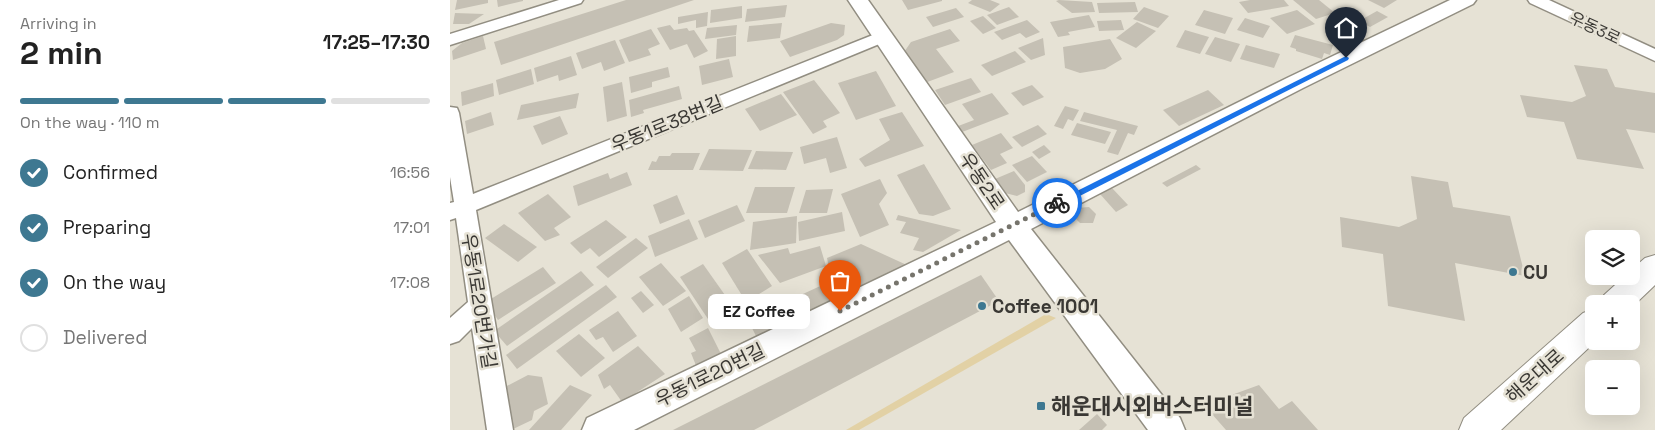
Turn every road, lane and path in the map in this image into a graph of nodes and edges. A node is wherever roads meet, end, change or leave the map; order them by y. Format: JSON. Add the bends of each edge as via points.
{"nodes":[{"id":1,"x":575,"y":0,"type":"edge"},
{"id":2,"x":858,"y":0,"type":"edge"},
{"id":3,"x":1466,"y":0,"type":"edge"},
{"id":4,"x":1536,"y":0,"type":"edge"},
{"id":5,"x":883,"y":36,"type":"junction"},
{"id":6,"x":450,"y":40,"type":"edge"},
{"id":7,"x":1655,"y":56,"type":"edge"},
{"id":8,"x":450,"y":113,"type":"edge"},
{"id":9,"x":457,"y":209,"type":"edge"},
{"id":10,"x":1013,"y":226,"type":"junction"},
{"id":11,"x":1655,"y":268,"type":"edge"},
{"id":12,"x":1625,"y":295,"type":"edge"},
{"id":13,"x":480,"y":306,"type":"junction"},
{"id":14,"x":1585,"y":331,"type":"edge"},
{"id":15,"x":450,"y":333,"type":"edge"},
{"id":16,"x":500,"y":430,"type":"edge"},
{"id":17,"x":599,"y":430,"type":"edge"},
{"id":18,"x":1168,"y":430,"type":"edge"},
{"id":19,"x":1476,"y":430,"type":"edge"}],
"edges":[{"from":1,"to":6,"type":"street"},
{"from":2,"to":5,"type":"street","name":"우동2로"},
{"from":3,"to":10,"type":"street","name":"우동1로20번길","via":[[1286,87]]},
{"from":4,"to":7,"type":"street","name":"우동3로"},
{"from":5,"to":9,"type":"street","name":"우동1로38번길"},
{"from":5,"to":10,"type":"street","name":"우동2로"},
{"from":8,"to":9,"type":"street","name":"우동1로20번가길"},
{"from":9,"to":13,"type":"street","name":"우동1로20번가길"},
{"from":10,"to":17,"type":"street","name":"우동1로20번길"},
{"from":10,"to":18,"type":"street","name":"우동2로"},
{"from":11,"to":12,"type":"main road"},
{"from":13,"to":15,"type":"street"},
{"from":13,"to":16,"type":"street","name":"우동1로20번가길"},
{"from":14,"to":19,"type":"main road","name":"해운대로"}]}
